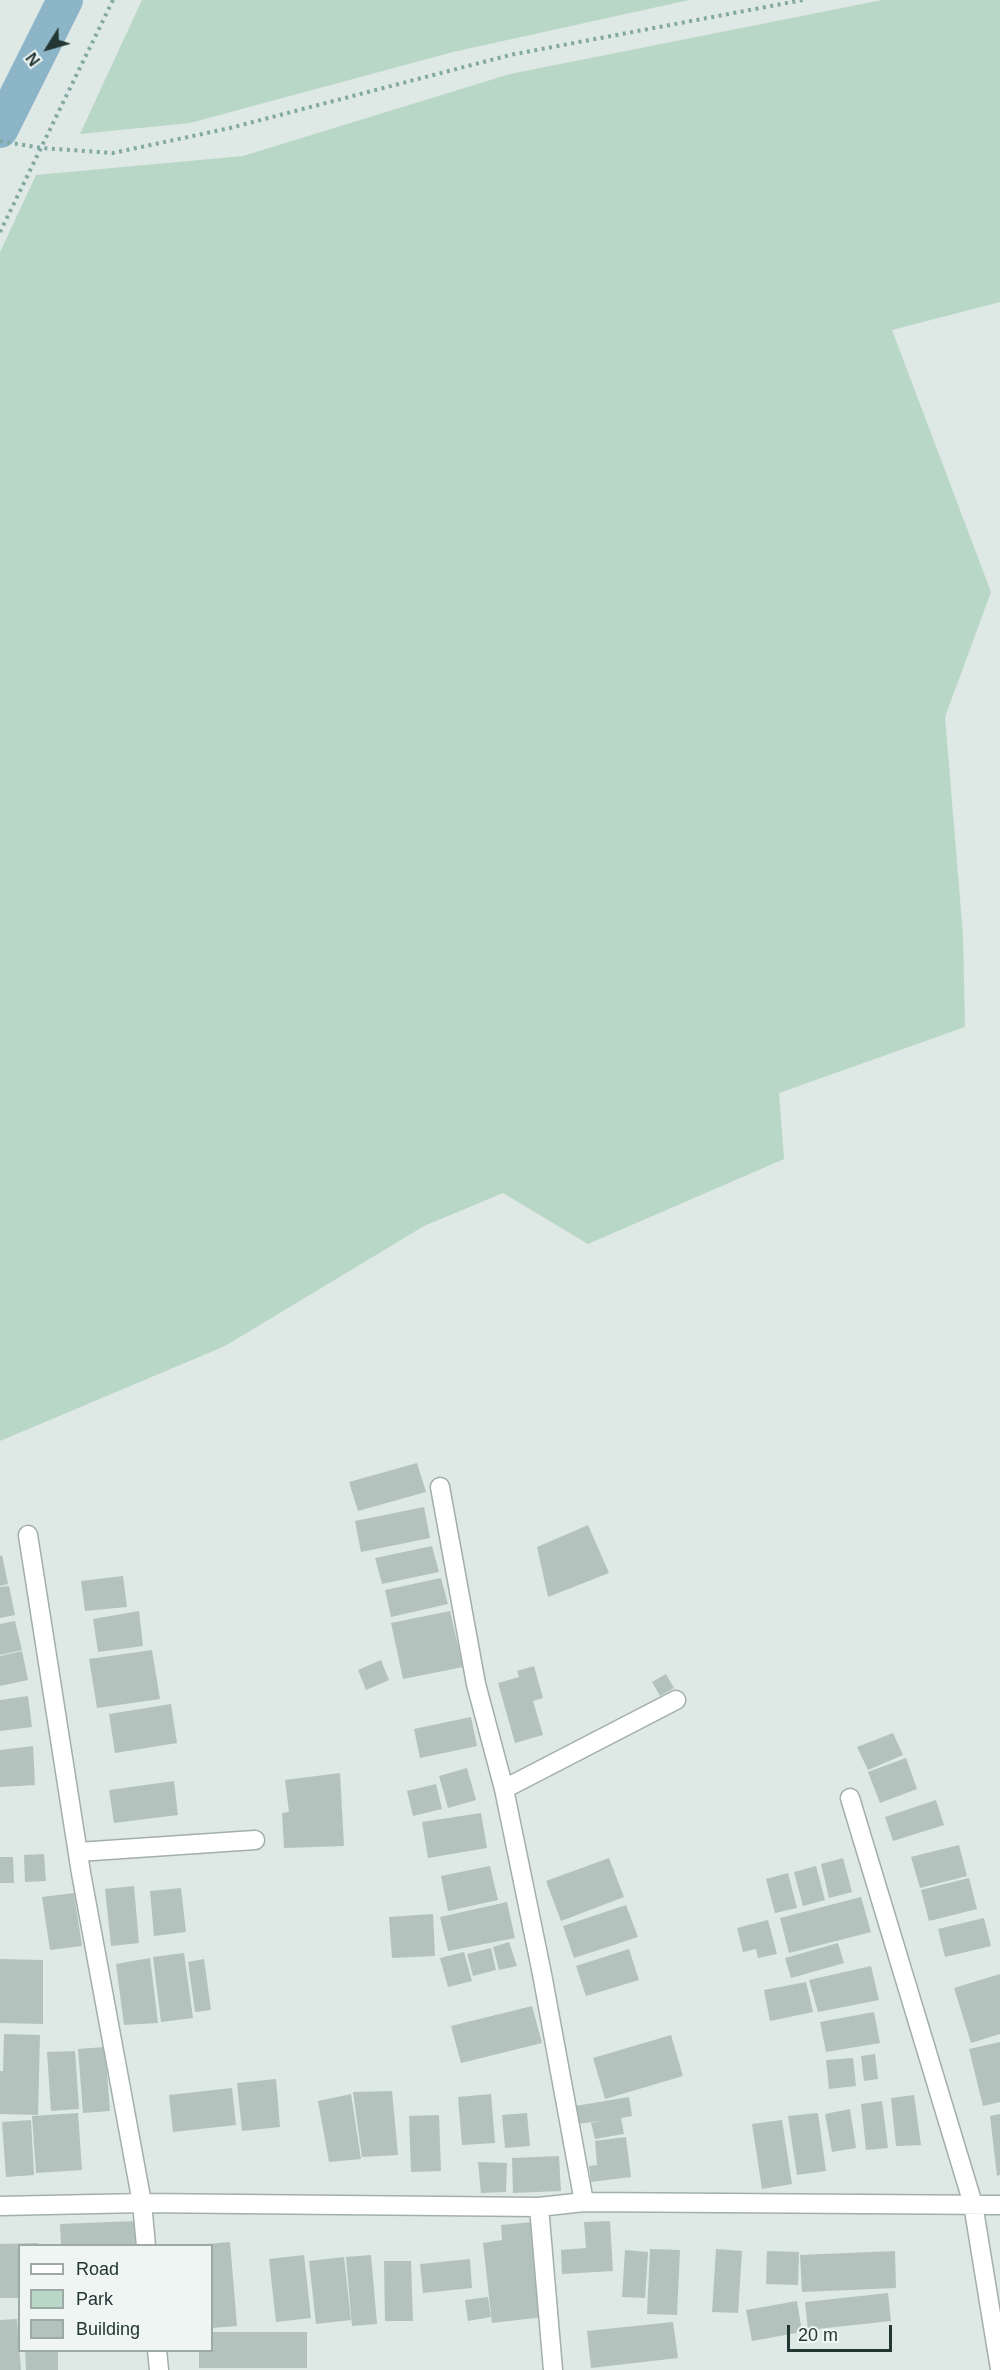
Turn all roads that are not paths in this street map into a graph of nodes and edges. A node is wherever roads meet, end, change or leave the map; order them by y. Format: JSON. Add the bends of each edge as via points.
{"nodes":[{"id":1,"x":440,"y":1487,"type":"dead end"},
{"id":2,"x":28,"y":1535,"type":"dead end"},
{"id":3,"x":676,"y":1700,"type":"dead end"},
{"id":4,"x":504,"y":1789,"type":"junction"},
{"id":5,"x":850,"y":1798,"type":"dead end"},
{"id":6,"x":255,"y":1840,"type":"dead end"},
{"id":7,"x":78,"y":1852,"type":"junction"},
{"id":8,"x":584,"y":2202,"type":"junction"},
{"id":9,"x":142,"y":2204,"type":"junction"},
{"id":10,"x":973,"y":2204,"type":"junction"},
{"id":11,"x":1000,"y":2205,"type":"edge"},
{"id":12,"x":0,"y":2206,"type":"edge"},
{"id":13,"x":539,"y":2206,"type":"junction"},
{"id":14,"x":146,"y":2244,"type":"edge"},
{"id":15,"x":157,"y":2352,"type":"edge"},
{"id":16,"x":1000,"y":2369,"type":"edge"},
{"id":17,"x":159,"y":2370,"type":"edge"},
{"id":18,"x":553,"y":2370,"type":"edge"}],
"edges":[{"from":1,"to":4,"type":"street","via":[[476,1684]]},
{"from":2,"to":7,"type":"street"},
{"from":3,"to":4,"type":"street"},
{"from":4,"to":8,"type":"street"},
{"from":5,"to":10,"type":"street"},
{"from":6,"to":7,"type":"street"},
{"from":7,"to":9,"type":"street"},
{"from":8,"to":10,"type":"street"},
{"from":8,"to":13,"type":"street"},
{"from":9,"to":12,"type":"street"},
{"from":9,"to":13,"type":"street"},
{"from":9,"to":14,"type":"street"},
{"from":10,"to":11,"type":"street"},
{"from":10,"to":16,"type":"street"},
{"from":13,"to":18,"type":"street"},
{"from":15,"to":17,"type":"street"}]}
